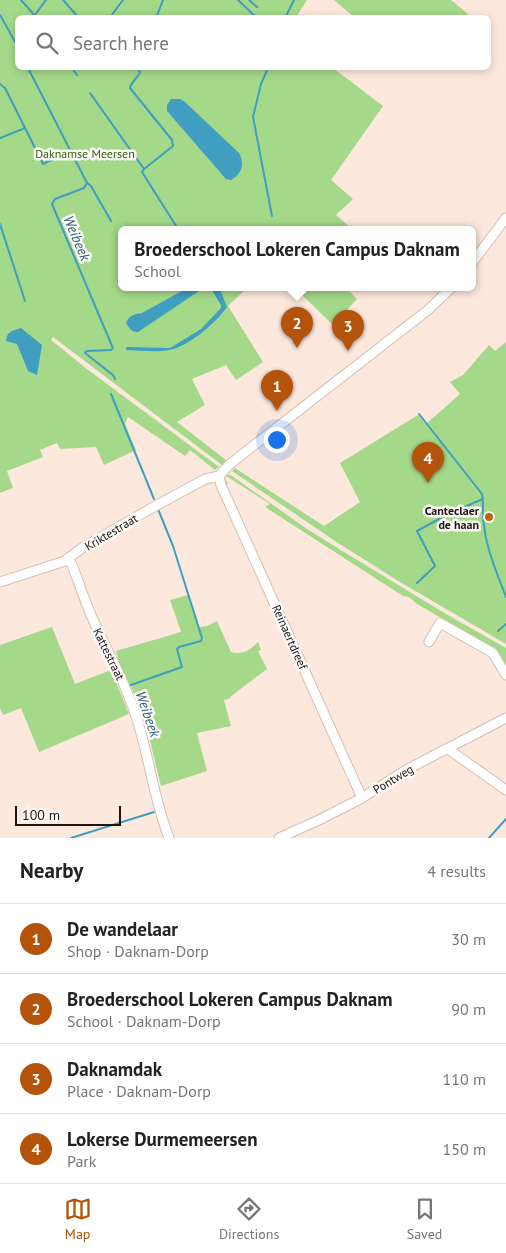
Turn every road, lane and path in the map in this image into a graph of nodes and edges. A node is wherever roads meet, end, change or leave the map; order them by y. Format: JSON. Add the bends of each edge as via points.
{"nodes":[{"id":1,"x":506,"y":218,"type":"edge"},
{"id":2,"x":476,"y":258,"type":"edge"},
{"id":3,"x":448,"y":291,"type":"edge"},
{"id":4,"x":219,"y":476,"type":"junction"},
{"id":5,"x":68,"y":558,"type":"junction"},
{"id":6,"x":0,"y":582,"type":"edge"},
{"id":7,"x":429,"y":642,"type":"dead end"},
{"id":8,"x":506,"y":676,"type":"edge"},
{"id":9,"x":506,"y":718,"type":"edge"},
{"id":10,"x":448,"y":749,"type":"junction"},
{"id":11,"x":506,"y":790,"type":"edge"},
{"id":12,"x":362,"y":798,"type":"junction"},
{"id":13,"x":169,"y":838,"type":"edge"},
{"id":14,"x":279,"y":838,"type":"edge"}],
"edges":[{"from":1,"to":2,"type":"street"},
{"from":3,"to":4,"type":"street"},
{"from":4,"to":5,"type":"street","name":"Kriktestraat","via":[[206,479],[150,509]]},
{"from":4,"to":12,"type":"street","name":"Reinaertdreef"},
{"from":5,"to":6,"type":"street","name":"Kriktestraat"},
{"from":5,"to":13,"type":"street","name":"Kattestraat","via":[[135,711],[159,813]]},
{"from":7,"to":8,"type":"street","via":[[440,623],[493,654]]},
{"from":9,"to":10,"type":"street","name":"Pontweg"},
{"from":10,"to":11,"type":"street"},
{"from":10,"to":12,"type":"street","name":"Pontweg","via":[[406,770]]},
{"from":12,"to":14,"type":"street","name":"Pontweg"}]}
